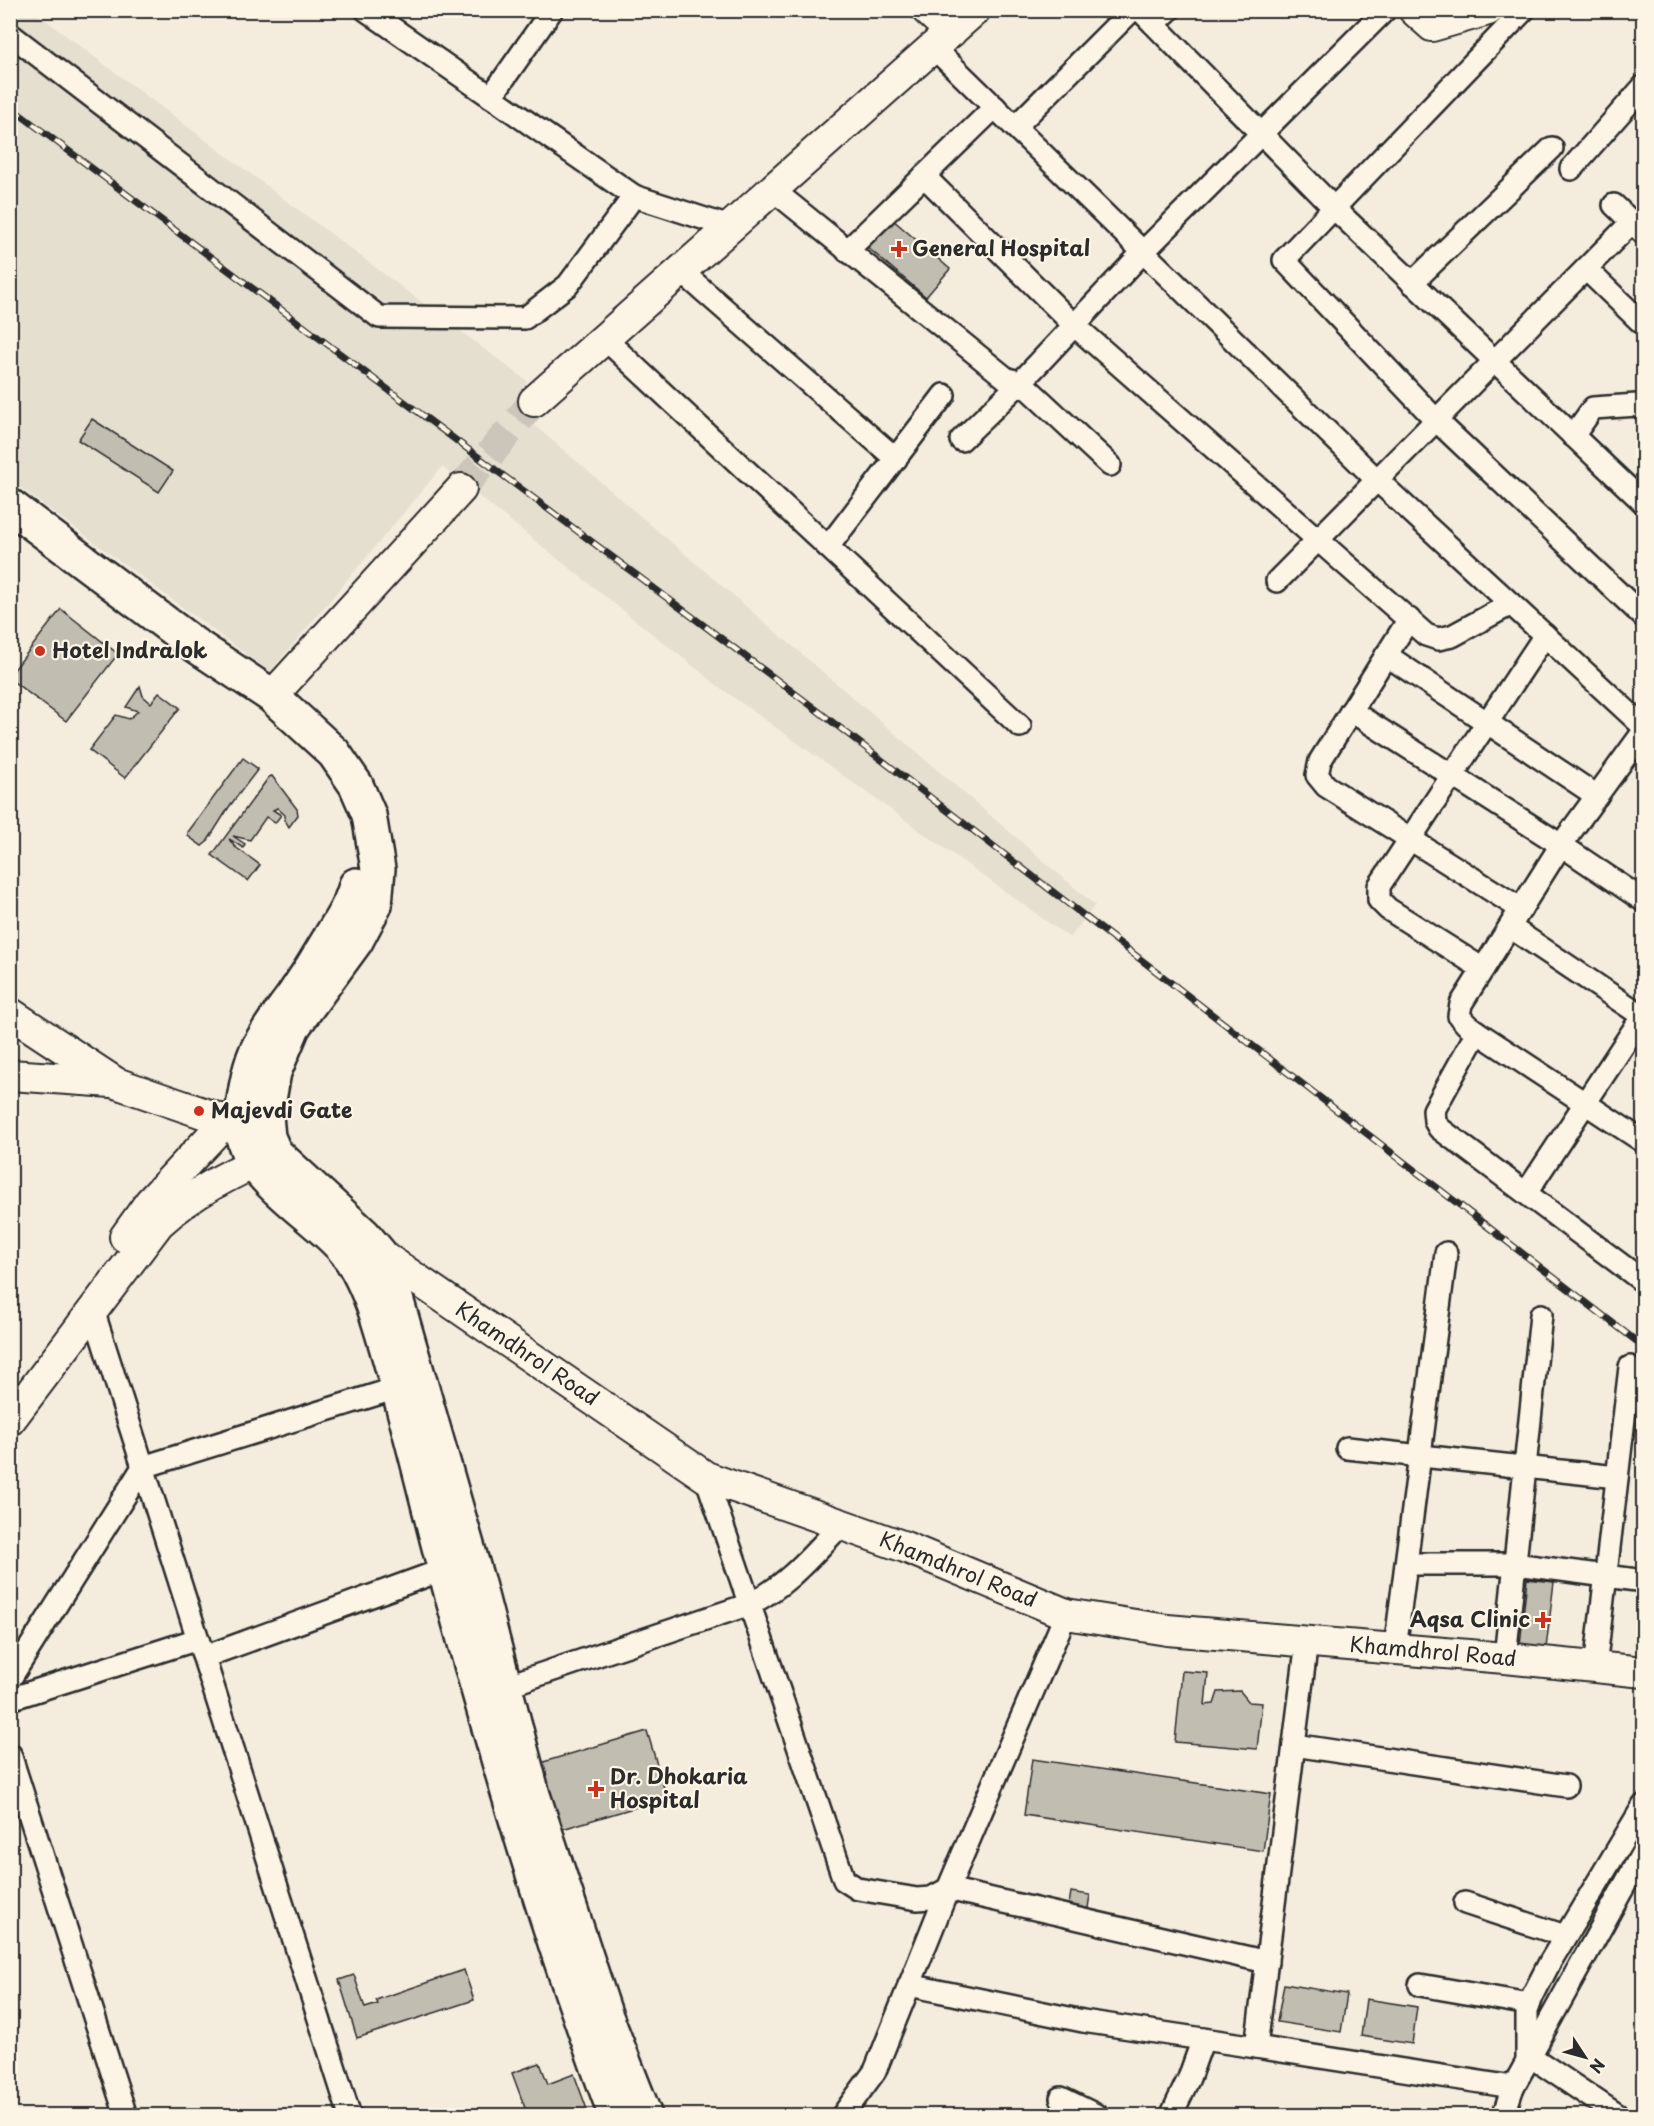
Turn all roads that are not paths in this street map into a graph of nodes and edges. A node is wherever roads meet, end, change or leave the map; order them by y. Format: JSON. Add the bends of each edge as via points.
{"nodes":[{"id":1,"x":552,"y":10,"type":"edge"},
{"id":2,"x":927,"y":10,"type":"edge"},
{"id":3,"x":975,"y":10,"type":"edge"},
{"id":4,"x":1132,"y":10,"type":"edge"},
{"id":5,"x":1385,"y":10,"type":"edge"},
{"id":6,"x":1414,"y":10,"type":"edge"},
{"id":7,"x":1488,"y":10,"type":"edge"},
{"id":8,"x":1524,"y":10,"type":"edge"},
{"id":9,"x":369,"y":11,"type":"edge"},
{"id":10,"x":1154,"y":15,"type":"edge"},
{"id":11,"x":10,"y":34,"type":"edge"},
{"id":12,"x":942,"y":40,"type":"junction"},
{"id":13,"x":1644,"y":86,"type":"edge"},
{"id":14,"x":491,"y":97,"type":"junction"},
{"id":15,"x":995,"y":107,"type":"junction"},
{"id":16,"x":1015,"y":127,"type":"junction"},
{"id":17,"x":1261,"y":134,"type":"junction"},
{"id":18,"x":1552,"y":148,"type":"dead end"},
{"id":19,"x":1571,"y":169,"type":"dead end"},
{"id":20,"x":924,"y":176,"type":"junction"},
{"id":21,"x":773,"y":190,"type":"junction"},
{"id":22,"x":634,"y":196,"type":"junction"},
{"id":23,"x":1614,"y":205,"type":"dead end"},
{"id":24,"x":1334,"y":208,"type":"junction"},
{"id":25,"x":730,"y":227,"type":"junction"},
{"id":26,"x":1638,"y":228,"type":"edge"},
{"id":27,"x":847,"y":251,"type":"junction"},
{"id":28,"x":1143,"y":252,"type":"junction"},
{"id":29,"x":1586,"y":269,"type":"junction"},
{"id":30,"x":681,"y":271,"type":"junction"},
{"id":31,"x":1412,"y":283,"type":"junction"},
{"id":32,"x":1074,"y":325,"type":"junction"},
{"id":33,"x":1644,"y":325,"type":"edge"},
{"id":34,"x":604,"y":338,"type":"junction"},
{"id":35,"x":1495,"y":361,"type":"junction"},
{"id":36,"x":1021,"y":382,"type":"junction"},
{"id":37,"x":944,"y":395,"type":"dead end"},
{"id":38,"x":534,"y":401,"type":"tunnel mouth"},
{"id":39,"x":1644,"y":410,"type":"edge"},
{"id":40,"x":1436,"y":420,"type":"junction"},
{"id":41,"x":1573,"y":436,"type":"junction"},
{"id":42,"x":961,"y":440,"type":"dead end"},
{"id":43,"x":896,"y":459,"type":"junction"},
{"id":44,"x":1110,"y":465,"type":"dead end"},
{"id":45,"x":1377,"y":480,"type":"junction"},
{"id":46,"x":461,"y":489,"type":"tunnel mouth"},
{"id":47,"x":1644,"y":503,"type":"edge"},
{"id":48,"x":10,"y":506,"type":"edge"},
{"id":49,"x":10,"y":528,"type":"edge"},
{"id":50,"x":1318,"y":539,"type":"junction"},
{"id":51,"x":828,"y":547,"type":"junction"},
{"id":52,"x":1277,"y":581,"type":"dead end"},
{"id":53,"x":1511,"y":604,"type":"junction"},
{"id":54,"x":1644,"y":617,"type":"edge"},
{"id":55,"x":1408,"y":619,"type":"junction"},
{"id":56,"x":1545,"y":635,"type":"junction"},
{"id":57,"x":1386,"y":655,"type":"junction"},
{"id":58,"x":272,"y":696,"type":"junction"},
{"id":59,"x":1351,"y":711,"type":"junction"},
{"id":60,"x":1487,"y":723,"type":"junction"},
{"id":61,"x":1020,"y":726,"type":"dead end"},
{"id":62,"x":1644,"y":729,"type":"edge"},
{"id":63,"x":1452,"y":776,"type":"junction"},
{"id":64,"x":1597,"y":796,"type":"junction"},
{"id":65,"x":1410,"y":839,"type":"junction"},
{"id":66,"x":1561,"y":845,"type":"junction"},
{"id":67,"x":1644,"y":901,"type":"edge"},
{"id":68,"x":1515,"y":918,"type":"junction"},
{"id":69,"x":1483,"y":969,"type":"junction"},
{"id":70,"x":10,"y":1013,"type":"edge"},
{"id":71,"x":1643,"y":1016,"type":"edge"},
{"id":72,"x":1477,"y":1032,"type":"junction"},
{"id":73,"x":10,"y":1075,"type":"edge"},
{"id":74,"x":116,"y":1083,"type":"junction"},
{"id":75,"x":1585,"y":1103,"type":"junction"},
{"id":76,"x":253,"y":1140,"type":"junction"},
{"id":77,"x":1644,"y":1142,"type":"edge"},
{"id":78,"x":1526,"y":1193,"type":"junction"},
{"id":79,"x":346,"y":1252,"type":"junction"},
{"id":80,"x":1446,"y":1253,"type":"dead end"},
{"id":81,"x":380,"y":1254,"type":"junction"},
{"id":82,"x":1642,"y":1277,"type":"edge"},
{"id":83,"x":93,"y":1310,"type":"junction"},
{"id":84,"x":1541,"y":1315,"type":"dead end"},
{"id":85,"x":1630,"y":1367,"type":"dead end"},
{"id":86,"x":10,"y":1387,"type":"edge"},
{"id":87,"x":398,"y":1388,"type":"junction"},
{"id":88,"x":10,"y":1420,"type":"edge"},
{"id":89,"x":1347,"y":1448,"type":"dead end"},
{"id":90,"x":1420,"y":1456,"type":"junction"},
{"id":91,"x":143,"y":1467,"type":"junction"},
{"id":92,"x":1525,"y":1468,"type":"junction"},
{"id":93,"x":706,"y":1477,"type":"junction"},
{"id":94,"x":1617,"y":1477,"type":"junction"},
{"id":95,"x":841,"y":1525,"type":"junction"},
{"id":96,"x":1406,"y":1564,"type":"junction"},
{"id":97,"x":1515,"y":1564,"type":"junction"},
{"id":98,"x":445,"y":1569,"type":"junction"},
{"id":99,"x":1605,"y":1577,"type":"junction"},
{"id":100,"x":1644,"y":1581,"type":"edge"},
{"id":101,"x":750,"y":1604,"type":"junction"},
{"id":102,"x":1066,"y":1614,"type":"junction"},
{"id":103,"x":1307,"y":1641,"type":"junction"},
{"id":104,"x":201,"y":1648,"type":"junction"},
{"id":105,"x":1395,"y":1649,"type":"junction"},
{"id":106,"x":1504,"y":1658,"type":"junction"},
{"id":107,"x":1595,"y":1668,"type":"junction"},
{"id":108,"x":1644,"y":1672,"type":"edge"},
{"id":109,"x":10,"y":1679,"type":"edge"},
{"id":110,"x":493,"y":1690,"type":"junction"},
{"id":111,"x":10,"y":1699,"type":"edge"},
{"id":112,"x":1294,"y":1745,"type":"junction"},
{"id":113,"x":10,"y":1754,"type":"edge"},
{"id":114,"x":1566,"y":1786,"type":"dead end"},
{"id":115,"x":1644,"y":1805,"type":"edge"},
{"id":116,"x":1644,"y":1850,"type":"edge"},
{"id":117,"x":948,"y":1889,"type":"junction"},
{"id":118,"x":1465,"y":1903,"type":"dead end"},
{"id":119,"x":1565,"y":1936,"type":"junction"},
{"id":120,"x":1267,"y":1962,"type":"junction"},
{"id":121,"x":909,"y":1985,"type":"junction"},
{"id":122,"x":1420,"y":1985,"type":"dead end"},
{"id":123,"x":1529,"y":2004,"type":"junction"},
{"id":124,"x":1203,"y":2039,"type":"junction"},
{"id":125,"x":1256,"y":2047,"type":"junction"},
{"id":126,"x":1528,"y":2059,"type":"junction"},
{"id":127,"x":1061,"y":2098,"type":"dead end"},
{"id":128,"x":1510,"y":2105,"type":"edge"},
{"id":129,"x":626,"y":2113,"type":"edge"},
{"id":130,"x":126,"y":2115,"type":"edge"},
{"id":131,"x":350,"y":2115,"type":"edge"},
{"id":132,"x":842,"y":2115,"type":"edge"},
{"id":133,"x":1098,"y":2115,"type":"edge"},
{"id":134,"x":1171,"y":2115,"type":"edge"},
{"id":135,"x":1619,"y":2115,"type":"edge"}],
"edges":[{"from":1,"to":14,"type":"street"},
{"from":2,"to":12,"type":"main road"},
{"from":3,"to":12,"type":"main road"},
{"from":4,"to":16,"type":"street"},
{"from":5,"to":17,"type":"street"},
{"from":6,"to":7,"type":"main road","via":[[1432,26]]},
{"from":8,"to":24,"type":"street"},
{"from":9,"to":14,"type":"street"},
{"from":10,"to":17,"type":"street"},
{"from":11,"to":22,"type":"street","via":[[379,316],[525,318],[568,285]]},
{"from":12,"to":15,"type":"street"},
{"from":12,"to":21,"type":"main road"},
{"from":13,"to":19,"type":"street"},
{"from":14,"to":22,"type":"street"},
{"from":15,"to":16,"type":"street"},
{"from":15,"to":20,"type":"street"},
{"from":16,"to":28,"type":"street"},
{"from":17,"to":24,"type":"street"},
{"from":17,"to":28,"type":"street"},
{"from":18,"to":31,"type":"street"},
{"from":20,"to":27,"type":"street"},
{"from":20,"to":32,"type":"street"},
{"from":21,"to":25,"type":"main road"},
{"from":21,"to":27,"type":"street"},
{"from":22,"to":25,"type":"street"},
{"from":23,"to":26,"type":"street"},
{"from":24,"to":31,"type":"street"},
{"from":24,"to":40,"type":"street","via":[[1284,260]]},
{"from":25,"to":30,"type":"main road"},
{"from":26,"to":29,"type":"street"},
{"from":27,"to":36,"type":"street","via":[[1007,379]]},
{"from":28,"to":32,"type":"street"},
{"from":28,"to":45,"type":"street"},
{"from":29,"to":33,"type":"street"},
{"from":29,"to":35,"type":"street"},
{"from":30,"to":34,"type":"main road"},
{"from":30,"to":43,"type":"street"},
{"from":31,"to":35,"type":"street"},
{"from":32,"to":36,"type":"street"},
{"from":32,"to":50,"type":"street"},
{"from":34,"to":38,"type":"main road"},
{"from":34,"to":51,"type":"street"},
{"from":35,"to":40,"type":"street"},
{"from":35,"to":41,"type":"street"},
{"from":36,"to":42,"type":"street"},
{"from":36,"to":44,"type":"street"},
{"from":37,"to":43,"type":"street"},
{"from":39,"to":41,"type":"street","via":[[1637,405],[1593,408]]},
{"from":40,"to":45,"type":"street"},
{"from":40,"to":54,"type":"street"},
{"from":41,"to":47,"type":"street"},
{"from":43,"to":51,"type":"street"},
{"from":45,"to":50,"type":"street"},
{"from":45,"to":53,"type":"street"},
{"from":46,"to":58,"type":"main road"},
{"from":48,"to":58,"type":"main road","via":[[192,643]]},
{"from":49,"to":76,"type":"main road","via":[[280,727],[333,787],[348,817],[358,850],[351,903],[262,1038],[254,1057]]},
{"from":50,"to":52,"type":"street"},
{"from":50,"to":55,"type":"street"},
{"from":51,"to":61,"type":"street"},
{"from":53,"to":55,"type":"street","via":[[1452,636],[1438,639]]},
{"from":53,"to":56,"type":"street"},
{"from":55,"to":57,"type":"street"},
{"from":56,"to":60,"type":"street"},
{"from":56,"to":62,"type":"street"},
{"from":57,"to":59,"type":"street"},
{"from":57,"to":60,"type":"street"},
{"from":58,"to":76,"type":"main road","via":[[334,753],[356,785],[369,815],[378,869],[375,905],[356,940],[293,1027],[274,1072],[266,1116]]},
{"from":59,"to":63,"type":"street"},
{"from":59,"to":65,"type":"street","via":[[1320,761],[1317,775],[1326,786]]},
{"from":60,"to":63,"type":"street"},
{"from":60,"to":64,"type":"street"},
{"from":62,"to":64,"type":"street"},
{"from":63,"to":65,"type":"street"},
{"from":63,"to":66,"type":"street"},
{"from":64,"to":66,"type":"street"},
{"from":65,"to":68,"type":"street"},
{"from":65,"to":69,"type":"street","via":[[1379,886],[1379,900]]},
{"from":66,"to":67,"type":"street"},
{"from":66,"to":68,"type":"street"},
{"from":68,"to":69,"type":"street"},
{"from":68,"to":71,"type":"street"},
{"from":69,"to":72,"type":"street","via":[[1461,1004],[1459,1016]]},
{"from":70,"to":74,"type":"main road"},
{"from":71,"to":75,"type":"street"},
{"from":72,"to":75,"type":"street"},
{"from":72,"to":78,"type":"street","via":[[1434,1110],[1435,1121],[1439,1128]]},
{"from":73,"to":74,"type":"main road"},
{"from":74,"to":76,"type":"main road"},
{"from":75,"to":77,"type":"street"},
{"from":75,"to":78,"type":"street"},
{"from":76,"to":79,"type":"main road","via":[[276,1187]]},
{"from":76,"to":81,"type":"main road","via":[[364,1235]]},
{"from":76,"to":83,"type":"main road","via":[[200,1191],[159,1223]]},
{"from":76,"to":86,"type":"main road","via":[[150,1202]]},
{"from":78,"to":82,"type":"street"},
{"from":79,"to":81,"type":"main road"},
{"from":79,"to":87,"type":"main road","via":[[375,1310]]},
{"from":80,"to":90,"type":"street"},
{"from":81,"to":93,"type":"main road","name":"Khamdhrol Road"},
{"from":81,"to":110,"type":"main road","via":[[392,1281],[477,1580]]},
{"from":83,"to":88,"type":"main road"},
{"from":83,"to":91,"type":"street"},
{"from":84,"to":92,"type":"street"},
{"from":85,"to":94,"type":"street"},
{"from":87,"to":91,"type":"street"},
{"from":87,"to":98,"type":"main road"},
{"from":89,"to":90,"type":"street"},
{"from":90,"to":92,"type":"street"},
{"from":90,"to":96,"type":"street"},
{"from":91,"to":104,"type":"street"},
{"from":91,"to":109,"type":"street"},
{"from":92,"to":94,"type":"street"},
{"from":92,"to":97,"type":"street"},
{"from":93,"to":95,"type":"main road","name":"Khamdhrol Road"},
{"from":93,"to":101,"type":"street"},
{"from":94,"to":99,"type":"street"},
{"from":95,"to":101,"type":"street","via":[[791,1578]]},
{"from":95,"to":102,"type":"main road","name":"Khamdhrol Road","via":[[905,1547]]},
{"from":96,"to":97,"type":"street"},
{"from":96,"to":105,"type":"street"},
{"from":97,"to":99,"type":"street"},
{"from":97,"to":106,"type":"street"},
{"from":98,"to":104,"type":"street"},
{"from":98,"to":110,"type":"main road"},
{"from":99,"to":100,"type":"street"},
{"from":99,"to":107,"type":"street"},
{"from":101,"to":110,"type":"street"},
{"from":101,"to":117,"type":"street","via":[[844,1880],[858,1889],[916,1899],[931,1898]]},
{"from":102,"to":103,"type":"main road","name":"Khamdhrol Road","via":[[1167,1630]]},
{"from":102,"to":117,"type":"street"},
{"from":103,"to":105,"type":"main road","name":"Khamdhrol Road"},
{"from":103,"to":112,"type":"street"},
{"from":104,"to":111,"type":"street"},
{"from":104,"to":131,"type":"street"},
{"from":105,"to":106,"type":"main road","name":"Khamdhrol Road"},
{"from":106,"to":107,"type":"main road","name":"Khamdhrol Road"},
{"from":107,"to":108,"type":"main road","name":"Khamdhrol Road"},
{"from":110,"to":129,"type":"main road","via":[[533,1795],[605,2014]]},
{"from":112,"to":114,"type":"street"},
{"from":112,"to":120,"type":"street"},
{"from":113,"to":130,"type":"street"},
{"from":115,"to":119,"type":"street"},
{"from":116,"to":126,"type":"street"},
{"from":117,"to":120,"type":"street"},
{"from":117,"to":121,"type":"street"},
{"from":118,"to":119,"type":"street"},
{"from":119,"to":123,"type":"street"},
{"from":120,"to":125,"type":"street"},
{"from":121,"to":124,"type":"street"},
{"from":121,"to":132,"type":"street","via":[[875,2071]]},
{"from":122,"to":123,"type":"street"},
{"from":123,"to":126,"type":"street"},
{"from":124,"to":125,"type":"street"},
{"from":124,"to":134,"type":"street"},
{"from":125,"to":128,"type":"street"},
{"from":126,"to":128,"type":"street"},
{"from":126,"to":135,"type":"street"},
{"from":127,"to":133,"type":"street"}]}
